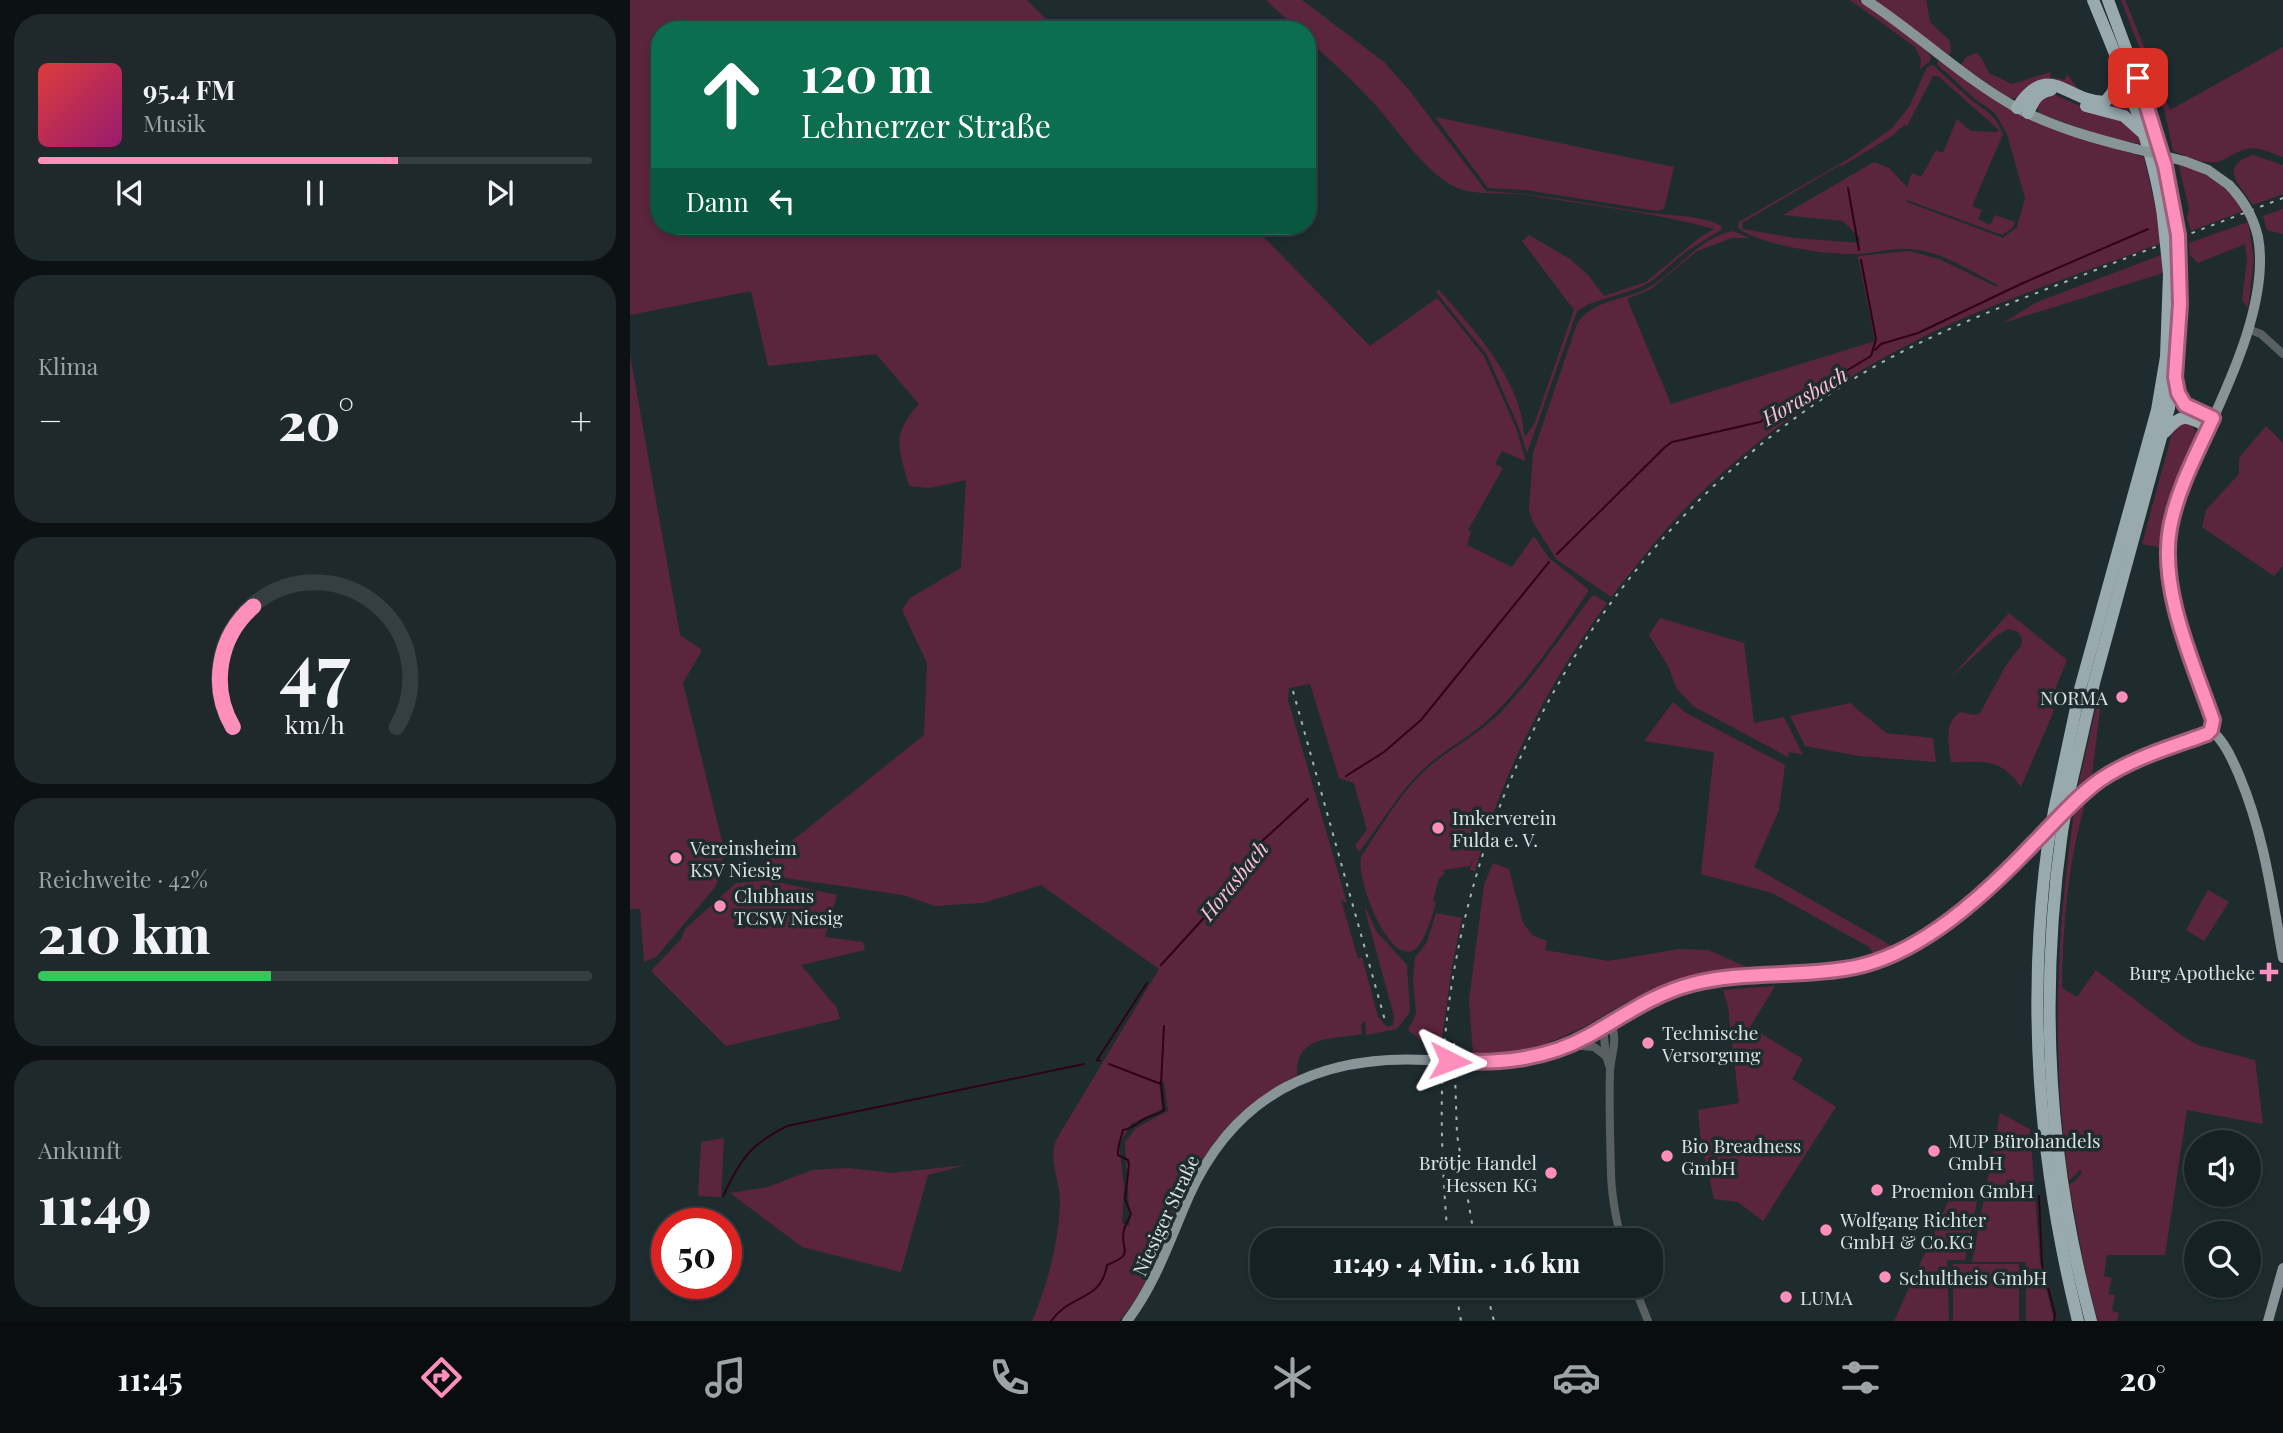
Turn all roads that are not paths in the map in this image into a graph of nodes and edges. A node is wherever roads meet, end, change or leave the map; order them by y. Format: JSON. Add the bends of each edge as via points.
{"nodes":[{"id":1,"x":1866,"y":0,"type":"edge"},
{"id":2,"x":2093,"y":0,"type":"edge"},
{"id":3,"x":2108,"y":0,"type":"edge"},
{"id":4,"x":2119,"y":62,"type":"junction"},
{"id":5,"x":2022,"y":110,"type":"junction"},
{"id":6,"x":2144,"y":134,"type":"junction"},
{"id":7,"x":2175,"y":273,"type":"junction"},
{"id":8,"x":2248,"y":329,"type":"junction"},
{"id":9,"x":2283,"y":355,"type":"edge"},
{"id":10,"x":2175,"y":377,"type":"junction"},
{"id":11,"x":2211,"y":423,"type":"junction"},
{"id":12,"x":2163,"y":435,"type":"junction"},
{"id":13,"x":2211,"y":730,"type":"junction"},
{"id":14,"x":2283,"y":958,"type":"edge"},
{"id":15,"x":1606,"y":1025,"type":"junction"},
{"id":16,"x":1570,"y":1045,"type":"junction"},
{"id":17,"x":1606,"y":1056,"type":"junction"},
{"id":18,"x":1611,"y":1068,"type":"junction"},
{"id":19,"x":2053,"y":1165,"type":"junction"},
{"id":20,"x":2057,"y":1192,"type":"junction"},
{"id":21,"x":1618,"y":1228,"type":"edge"},
{"id":22,"x":2283,"y":1268,"type":"edge"},
{"id":23,"x":1639,"y":1298,"type":"edge"},
{"id":24,"x":1127,"y":1321,"type":"edge"},
{"id":25,"x":1648,"y":1321,"type":"edge"},
{"id":26,"x":2078,"y":1321,"type":"edge"},
{"id":27,"x":2091,"y":1321,"type":"edge"},
{"id":28,"x":2268,"y":1321,"type":"edge"}],
"edges":[{"from":1,"to":5,"type":"main road"},
{"from":2,"to":4,"type":"highway"},
{"from":3,"to":7,"type":"highway","bridge":true,"via":[[2165,166],[2176,225]]},
{"from":4,"to":5,"type":"highway","via":[[2113,92],[2105,102],[2047,84],[2031,90]]},
{"from":4,"to":6,"type":"highway"},
{"from":5,"to":6,"type":"highway","via":[[2043,92],[2057,92],[2087,107],[2124,116]]},
{"from":5,"to":8,"type":"main road","bridge":true,"via":[[2069,131],[2184,161],[2229,185],[2246,205],[2258,237],[2260,268]]},
{"from":6,"to":7,"type":"highway","bridge":true},
{"from":7,"to":10,"type":"highway","via":[[2179,331]]},
{"from":7,"to":19,"type":"highway","bridge":true,"via":[[2157,410],[2080,689],[2048,844],[2036,998],[2037,1058]]},
{"from":8,"to":9,"type":"street","via":[[2261,334]]},
{"from":8,"to":11,"type":"main road"},
{"from":10,"to":11,"type":"highway","via":[[2185,405]]},
{"from":10,"to":12,"type":"highway"},
{"from":11,"to":12,"type":"highway","via":[[2182,417]]},
{"from":11,"to":13,"type":"main road","via":[[2176,505],[2168,559],[2174,601],[2213,720]]},
{"from":12,"to":19,"type":"highway","bridge":true,"via":[[2094,683],[2062,832],[2052,917],[2049,1003]]},
{"from":13,"to":14,"type":"main road","via":[[2230,754],[2257,823]]},
{"from":13,"to":15,"type":"main road","name":"Niesiger Straße","via":[[2099,781],[1954,916],[1898,952],[1845,969],[1706,981],[1654,997]]},
{"from":15,"to":16,"type":"main road","name":"Niesiger Straße"},
{"from":15,"to":17,"type":"street"},
{"from":15,"to":18,"type":"street","via":[[1614,1031]]},
{"from":16,"to":17,"type":"street","via":[[1594,1047]]},
{"from":16,"to":24,"type":"main road","name":"Niesiger Straße","bridge":true,"via":[[1513,1061],[1381,1059],[1322,1071],[1287,1087],[1247,1116],[1218,1147],[1199,1176],[1150,1287]]},
{"from":17,"to":18,"type":"street"},
{"from":18,"to":21,"type":"street","via":[[1611,1174]]},
{"from":19,"to":20,"type":"highway"},
{"from":20,"to":26,"type":"highway"},
{"from":20,"to":27,"type":"highway"},
{"from":22,"to":28,"type":"main road"},
{"from":23,"to":25,"type":"street"}]}
